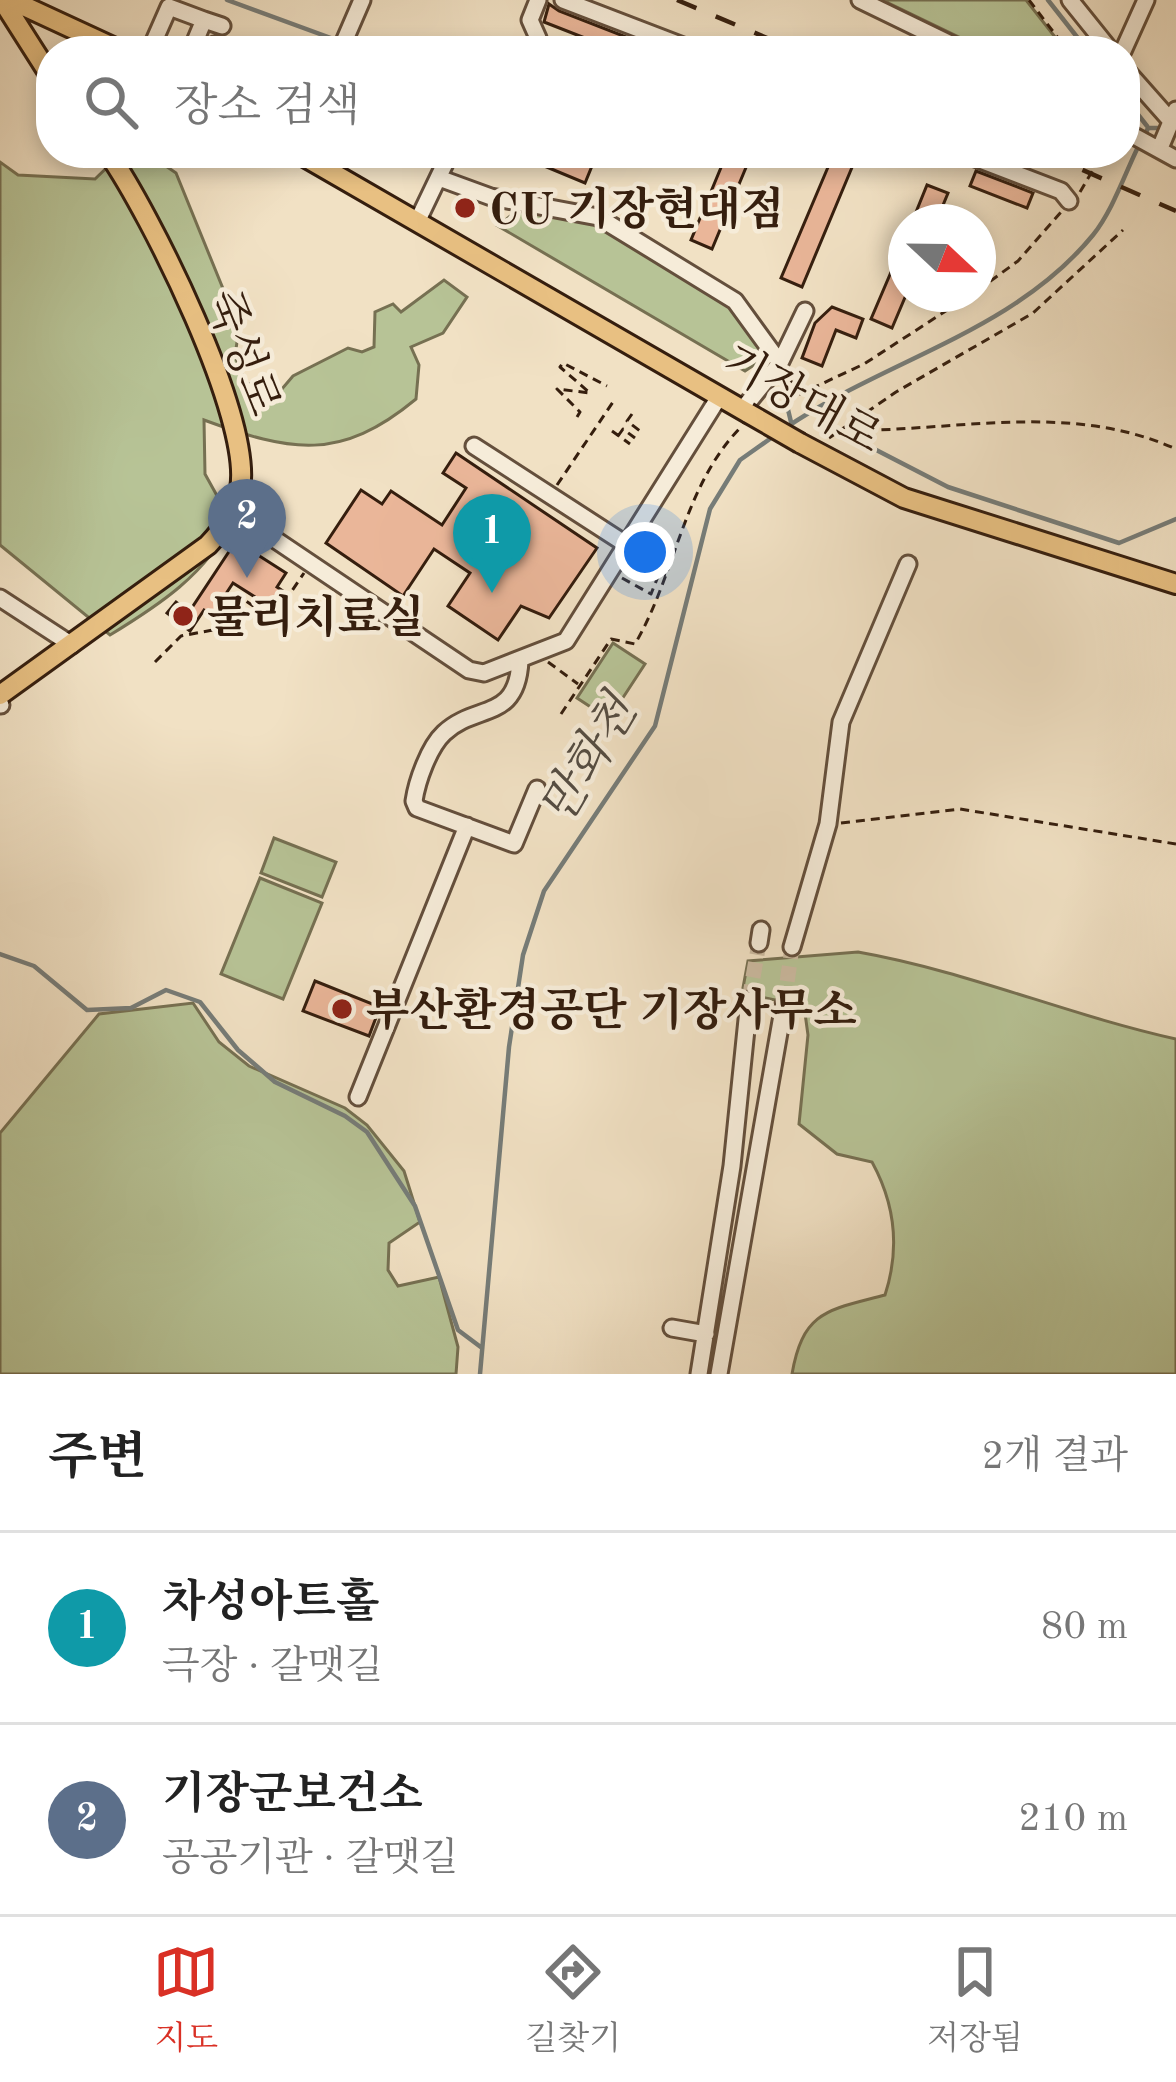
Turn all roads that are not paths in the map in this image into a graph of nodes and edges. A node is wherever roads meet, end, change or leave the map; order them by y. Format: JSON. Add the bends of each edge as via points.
{"nodes":[{"id":1,"x":6,"y":0,"type":"edge"},
{"id":2,"x":362,"y":0,"type":"edge"},
{"id":3,"x":538,"y":0,"type":"edge"},
{"id":4,"x":563,"y":0,"type":"edge"},
{"id":5,"x":860,"y":0,"type":"edge"},
{"id":6,"x":1070,"y":0,"type":"edge"},
{"id":7,"x":1146,"y":0,"type":"edge"},
{"id":8,"x":204,"y":20,"type":"junction"},
{"id":9,"x":222,"y":26,"type":"dead end"},
{"id":10,"x":84,"y":32,"type":"junction"},
{"id":11,"x":82,"y":36,"type":"edge"},
{"id":12,"x":93,"y":36,"type":"edge"},
{"id":13,"x":155,"y":36,"type":"edge"},
{"id":14,"x":197,"y":36,"type":"edge"},
{"id":15,"x":347,"y":36,"type":"edge"},
{"id":16,"x":537,"y":36,"type":"edge"},
{"id":17,"x":657,"y":36,"type":"edge"},
{"id":18,"x":934,"y":36,"type":"edge"},
{"id":19,"x":1099,"y":36,"type":"edge"},
{"id":20,"x":1130,"y":36,"type":"edge"},
{"id":21,"x":36,"y":51,"type":"edge"},
{"id":22,"x":1140,"y":92,"type":"edge"},
{"id":23,"x":1166,"y":131,"type":"edge"},
{"id":24,"x":1176,"y":159,"type":"edge"},
{"id":25,"x":118,"y":168,"type":"edge"},
{"id":26,"x":324,"y":168,"type":"edge"},
{"id":27,"x":443,"y":168,"type":"edge"},
{"id":28,"x":1001,"y":168,"type":"edge"},
{"id":29,"x":439,"y":178,"type":"junction"},
{"id":30,"x":1069,"y":201,"type":"road end"},
{"id":31,"x":417,"y":222,"type":"junction"},
{"id":32,"x":805,"y":311,"type":"dead end"},
{"id":33,"x":780,"y":363,"type":"junction"},
{"id":34,"x":719,"y":397,"type":"junction"},
{"id":35,"x":746,"y":414,"type":"junction"},
{"id":36,"x":474,"y":446,"type":"dead end"},
{"id":37,"x":246,"y":520,"type":"dead end"},
{"id":38,"x":627,"y":545,"type":"junction"},
{"id":39,"x":908,"y":564,"type":"dead end"},
{"id":40,"x":1176,"y":584,"type":"edge"},
{"id":41,"x":0,"y":598,"type":"edge"},
{"id":42,"x":71,"y":645,"type":"junction"},
{"id":43,"x":520,"y":662,"type":"junction"},
{"id":44,"x":0,"y":701,"type":"edge"},
{"id":45,"x":537,"y":789,"type":"dead end"},
{"id":46,"x":467,"y":826,"type":"junction"},
{"id":47,"x":792,"y":947,"type":"tunnel mouth"},
{"id":48,"x":749,"y":1000,"type":"tunnel mouth"},
{"id":49,"x":784,"y":1004,"type":"tunnel mouth"},
{"id":50,"x":358,"y":1097,"type":"dead end"},
{"id":51,"x":732,"y":1166,"type":"junction"},
{"id":52,"x":754,"y":1169,"type":"junction"},
{"id":53,"x":774,"y":1172,"type":"dead end"},
{"id":54,"x":672,"y":1328,"type":"dead end"},
{"id":55,"x":706,"y":1334,"type":"junction"},
{"id":56,"x":699,"y":1374,"type":"edge"},
{"id":57,"x":719,"y":1374,"type":"edge"}],
"edges":[{"from":1,"to":10,"type":"main road"},
{"from":1,"to":21,"type":"main road"},
{"from":2,"to":15,"type":"street"},
{"from":3,"to":16,"type":"street","via":[[530,20]]},
{"from":4,"to":17,"type":"street"},
{"from":5,"to":18,"type":"street"},
{"from":6,"to":19,"type":"street"},
{"from":7,"to":20,"type":"street"},
{"from":8,"to":9,"type":"street"},
{"from":8,"to":13,"type":"street","via":[[165,6]]},
{"from":8,"to":14,"type":"street"},
{"from":10,"to":11,"type":"main road"},
{"from":10,"to":12,"type":"main road"},
{"from":22,"to":23,"type":"street"},
{"from":23,"to":24,"type":"street"},
{"from":25,"to":42,"type":"main road","name":"죽성로","via":[[173,272],[230,416],[240,490],[208,545]]},
{"from":26,"to":31,"type":"main road","name":"기장대로"},
{"from":27,"to":29,"type":"street"},
{"from":28,"to":30,"type":"street"},
{"from":29,"to":31,"type":"street"},
{"from":29,"to":33,"type":"street","via":[[491,197],[598,217],[735,301]]},
{"from":31,"to":34,"type":"main road","name":"기장대로"},
{"from":32,"to":33,"type":"street"},
{"from":33,"to":35,"type":"street"},
{"from":34,"to":35,"type":"main road","name":"기장대로"},
{"from":34,"to":38,"type":"street"},
{"from":35,"to":40,"type":"main road","name":"기장대로","bridge":true,"via":[[904,498]]},
{"from":36,"to":38,"type":"street"},
{"from":37,"to":43,"type":"street","via":[[470,670]]},
{"from":38,"to":43,"type":"street","via":[[566,641]]},
{"from":39,"to":47,"type":"street","via":[[841,722],[828,824]]},
{"from":41,"to":42,"type":"street"},
{"from":42,"to":44,"type":"main road","name":"죽성로"},
{"from":43,"to":46,"type":"street","via":[[507,700],[442,734],[414,796],[417,808]]},
{"from":45,"to":46,"type":"street","via":[[514,844]]},
{"from":46,"to":50,"type":"street"},
{"from":48,"to":51,"type":"street"},
{"from":49,"to":52,"type":"street"},
{"from":51,"to":52,"type":"street"},
{"from":51,"to":55,"type":"street"},
{"from":52,"to":53,"type":"street"},
{"from":52,"to":57,"type":"street"},
{"from":54,"to":55,"type":"street"},
{"from":55,"to":56,"type":"street"}]}
